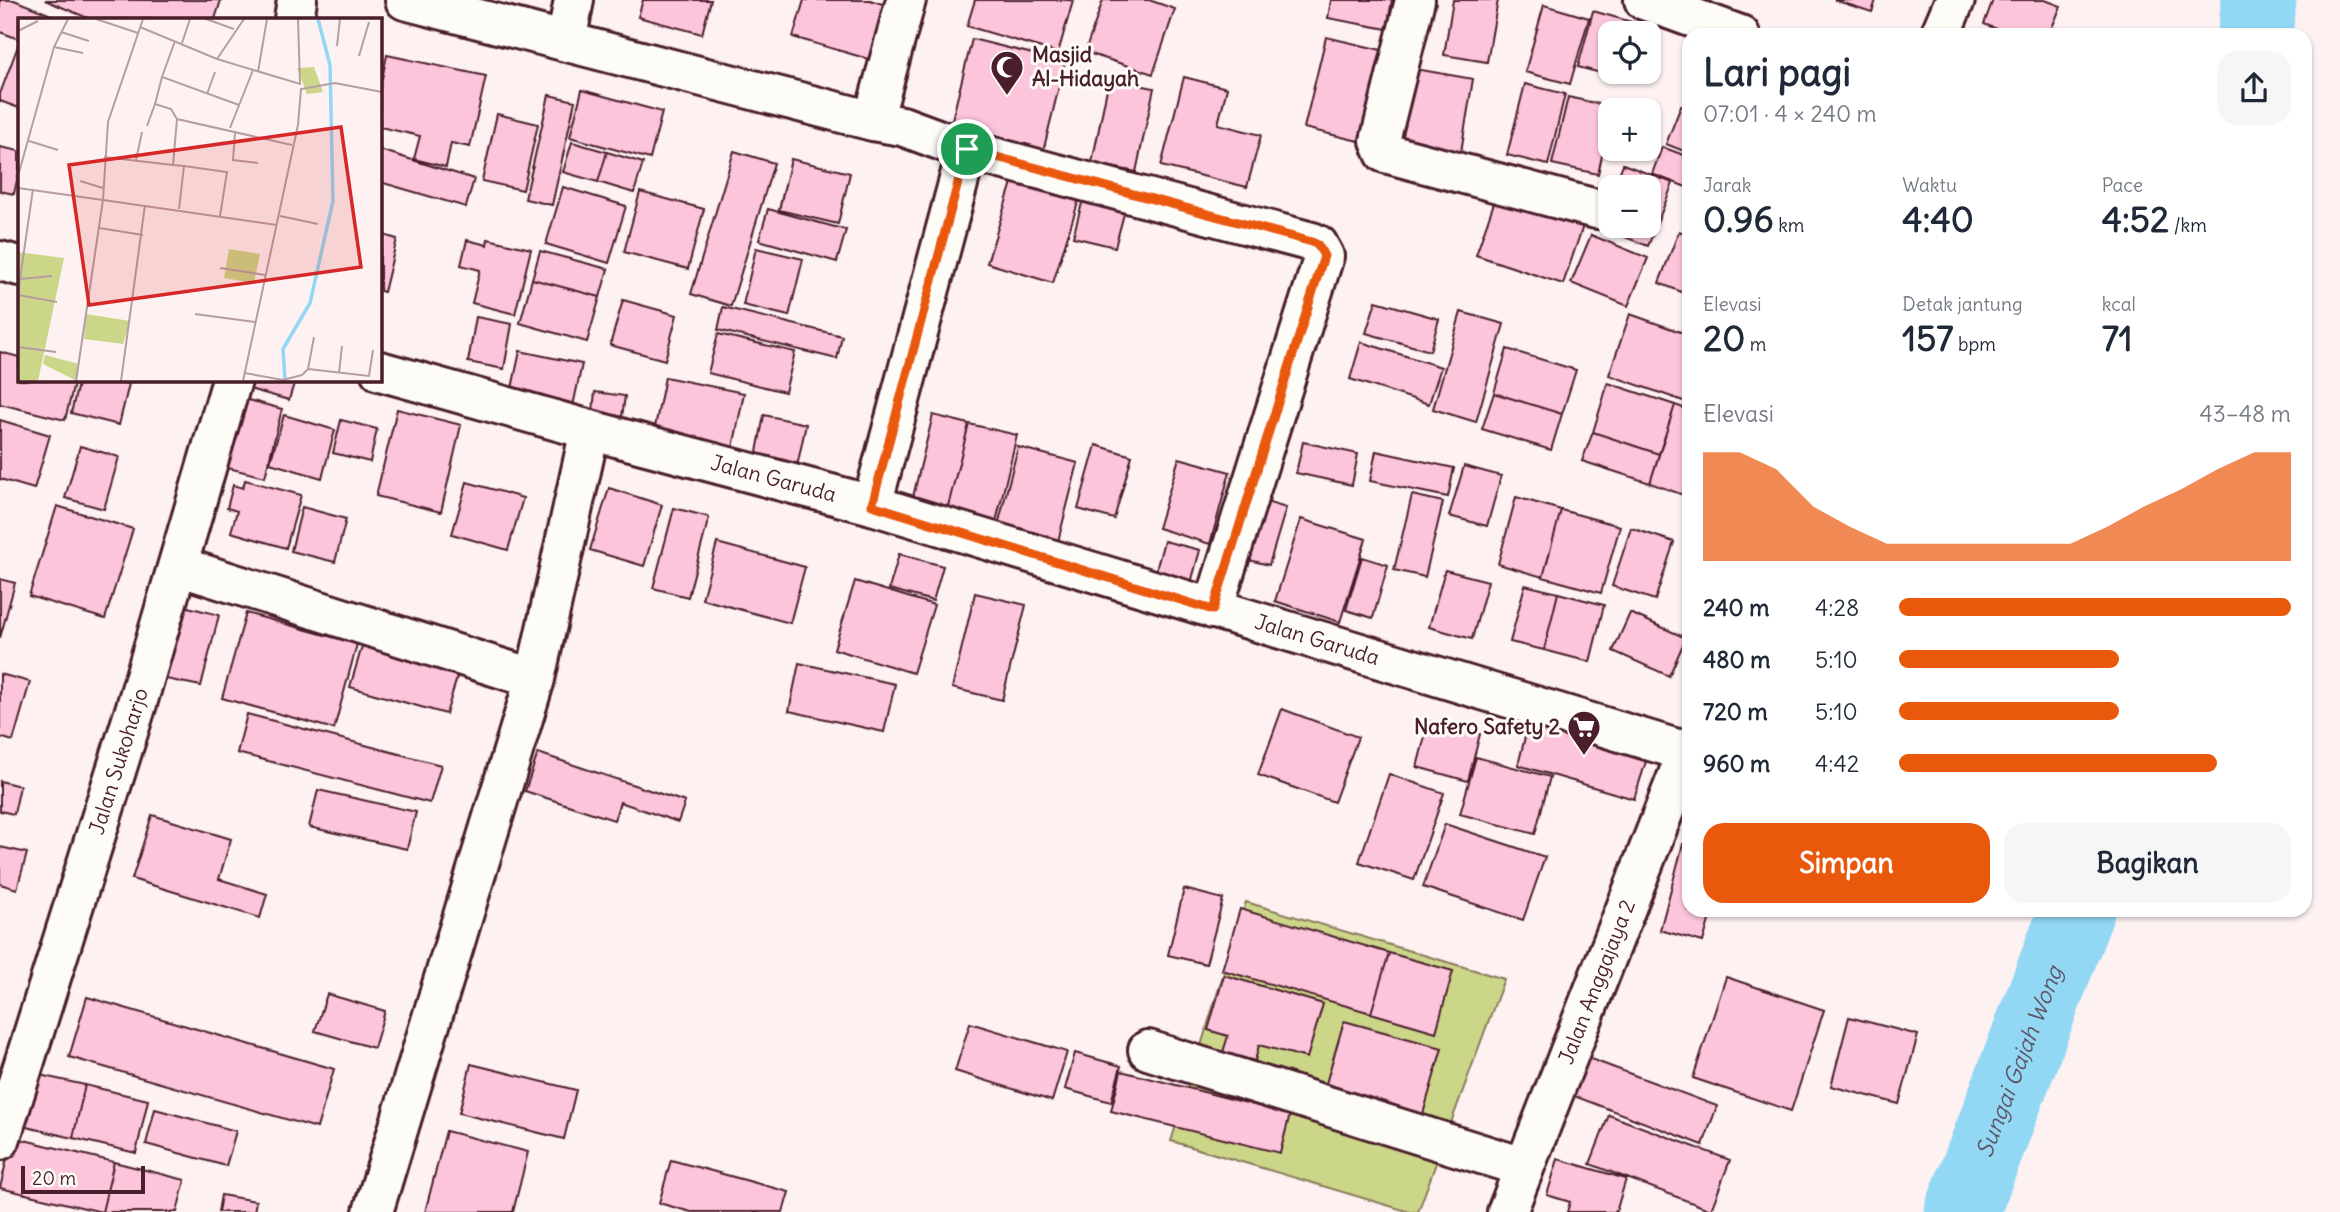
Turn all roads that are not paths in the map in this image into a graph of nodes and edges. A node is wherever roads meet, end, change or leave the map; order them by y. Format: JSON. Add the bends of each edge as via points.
{"nodes":[{"id":1,"x":297,"y":0,"type":"edge"},
{"id":2,"x":405,"y":0,"type":"edge"},
{"id":3,"x":574,"y":0,"type":"edge"},
{"id":4,"x":906,"y":0,"type":"edge"},
{"id":5,"x":1415,"y":0,"type":"edge"},
{"id":6,"x":1644,"y":0,"type":"edge"},
{"id":7,"x":1955,"y":0,"type":"edge"},
{"id":8,"x":294,"y":18,"type":"edge"},
{"id":9,"x":1721,"y":28,"type":"edge"},
{"id":10,"x":1943,"y":28,"type":"edge"},
{"id":11,"x":566,"y":42,"type":"junction"},
{"id":12,"x":873,"y":121,"type":"junction"},
{"id":13,"x":967,"y":149,"type":"junction"},
{"id":14,"x":1596,"y":209,"type":"dead end"},
{"id":15,"x":0,"y":261,"type":"edge"},
{"id":16,"x":18,"y":266,"type":"edge"},
{"id":17,"x":382,"y":372,"type":"edge"},
{"id":18,"x":231,"y":382,"type":"edge"},
{"id":19,"x":590,"y":430,"type":"junction"},
{"id":20,"x":872,"y":505,"type":"junction"},
{"id":21,"x":178,"y":566,"type":"junction"},
{"id":22,"x":1213,"y":610,"type":"junction"},
{"id":23,"x":535,"y":679,"type":"junction"},
{"id":24,"x":1682,"y":748,"type":"edge"},
{"id":25,"x":1682,"y":765,"type":"edge"},
{"id":26,"x":1148,"y":1050,"type":"dead end"},
{"id":27,"x":0,"y":1140,"type":"edge"},
{"id":28,"x":1523,"y":1167,"type":"junction"},
{"id":29,"x":373,"y":1212,"type":"edge"},
{"id":30,"x":1507,"y":1212,"type":"edge"}],
"edges":[{"from":1,"to":8,"type":"street"},
{"from":2,"to":11,"type":"street"},
{"from":3,"to":11,"type":"street"},
{"from":4,"to":12,"type":"street"},
{"from":5,"to":14,"type":"street","via":[[1380,141],[1385,153]]},
{"from":6,"to":9,"type":"street"},
{"from":7,"to":10,"type":"street"},
{"from":11,"to":12,"type":"street"},
{"from":12,"to":13,"type":"street"},
{"from":13,"to":20,"type":"street"},
{"from":13,"to":22,"type":"street","via":[[1312,242],[1322,250],[1324,256]]},
{"from":15,"to":16,"type":"street"},
{"from":17,"to":19,"type":"street","name":"Jalan Garuda"},
{"from":18,"to":21,"type":"street","name":"Jalan Sukoharjo"},
{"from":19,"to":20,"type":"street","name":"Jalan Garuda"},
{"from":19,"to":23,"type":"street"},
{"from":20,"to":22,"type":"street","name":"Jalan Garuda"},
{"from":21,"to":23,"type":"street"},
{"from":21,"to":27,"type":"street","name":"Jalan Sukoharjo"},
{"from":22,"to":24,"type":"street","name":"Jalan Garuda"},
{"from":23,"to":29,"type":"street"},
{"from":25,"to":28,"type":"street","name":"Jalan Anggajaya 2"},
{"from":26,"to":28,"type":"street"},
{"from":28,"to":30,"type":"street","name":"Jalan Anggajaya 2"}]}
